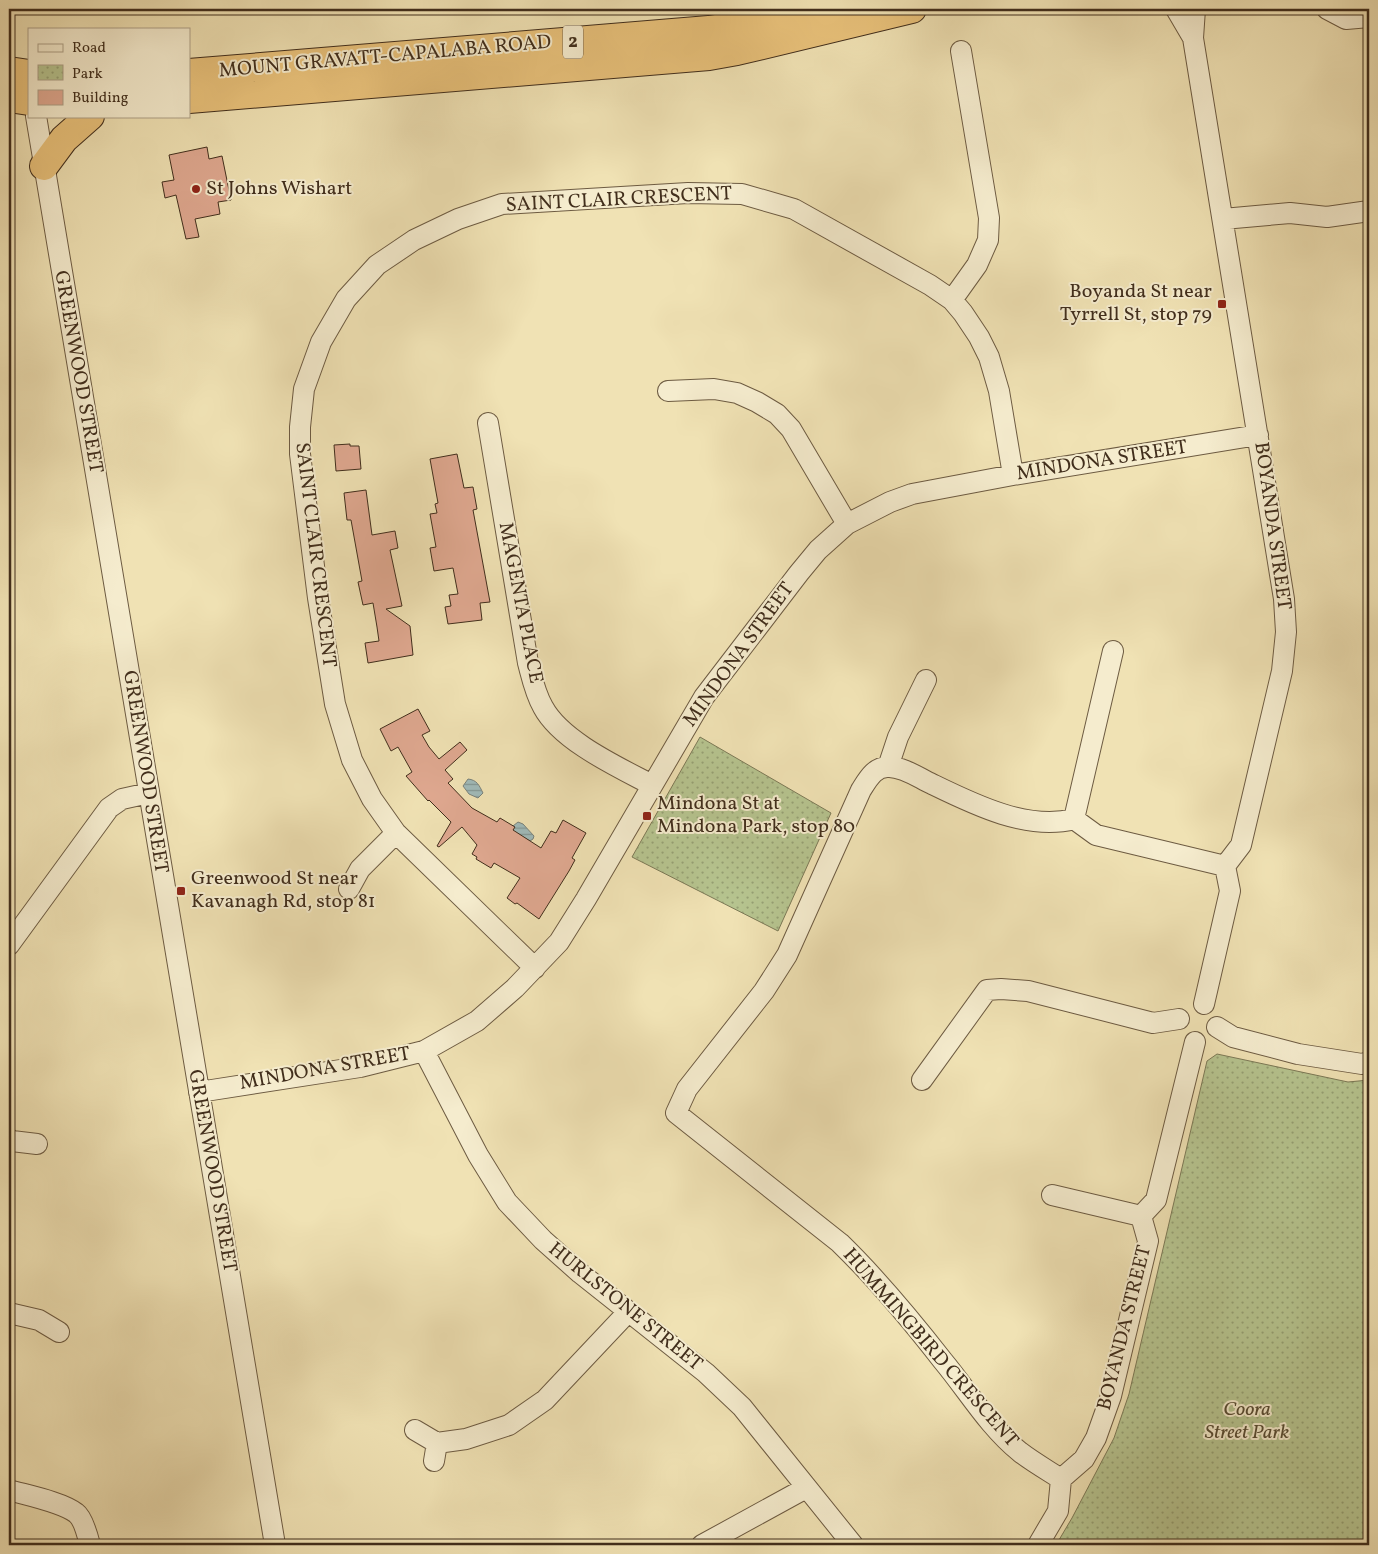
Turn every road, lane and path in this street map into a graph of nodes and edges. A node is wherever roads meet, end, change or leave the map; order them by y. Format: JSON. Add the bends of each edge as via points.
{"nodes":[{"id":1,"x":819,"y":9,"type":"edge"},
{"id":2,"x":912,"y":9,"type":"edge"},
{"id":3,"x":1176,"y":9,"type":"edge"},
{"id":4,"x":1195,"y":9,"type":"edge"},
{"id":5,"x":1327,"y":9,"type":"edge"},
{"id":6,"x":1369,"y":17,"type":"edge"},
{"id":7,"x":1193,"y":38,"type":"junction"},
{"id":8,"x":961,"y":50,"type":"dead end"},
{"id":9,"x":9,"y":71,"type":"edge"},
{"id":10,"x":190,"y":73,"type":"edge"},
{"id":11,"x":28,"y":74,"type":"edge"},
{"id":12,"x":9,"y":98,"type":"edge"},
{"id":13,"x":190,"y":99,"type":"edge"},
{"id":14,"x":28,"y":101,"type":"edge"},
{"id":15,"x":36,"y":118,"type":"edge"},
{"id":16,"x":88,"y":118,"type":"edge"},
{"id":17,"x":44,"y":166,"type":"junction"},
{"id":18,"x":1369,"y":211,"type":"edge"},
{"id":19,"x":1223,"y":219,"type":"junction"},
{"id":20,"x":952,"y":300,"type":"junction"},
{"id":21,"x":668,"y":391,"type":"dead end"},
{"id":22,"x":488,"y":423,"type":"dead end"},
{"id":23,"x":1258,"y":435,"type":"junction"},
{"id":24,"x":1013,"y":475,"type":"junction"},
{"id":25,"x":846,"y":524,"type":"junction"},
{"id":26,"x":1113,"y":651,"type":"dead end"},
{"id":27,"x":926,"y":680,"type":"dead end"},
{"id":28,"x":888,"y":766,"type":"junction"},
{"id":29,"x":652,"y":786,"type":"junction"},
{"id":30,"x":148,"y":793,"type":"junction"},
{"id":31,"x":1074,"y":819,"type":"junction"},
{"id":32,"x":396,"y":833,"type":"junction"},
{"id":33,"x":1224,"y":866,"type":"junction"},
{"id":34,"x":349,"y":889,"type":"dead end"},
{"id":35,"x":9,"y":945,"type":"edge"},
{"id":36,"x":535,"y":968,"type":"junction"},
{"id":37,"x":1204,"y":1004,"type":"junction"},
{"id":38,"x":1179,"y":1019,"type":"junction"},
{"id":39,"x":1217,"y":1028,"type":"junction"},
{"id":40,"x":1195,"y":1042,"type":"junction"},
{"id":41,"x":424,"y":1051,"type":"junction"},
{"id":42,"x":1369,"y":1062,"type":"edge"},
{"id":43,"x":922,"y":1080,"type":"dead end"},
{"id":44,"x":199,"y":1092,"type":"junction"},
{"id":45,"x":9,"y":1139,"type":"edge"},
{"id":46,"x":37,"y":1144,"type":"dead end"},
{"id":47,"x":1052,"y":1195,"type":"dead end"},
{"id":48,"x":1141,"y":1216,"type":"junction"},
{"id":49,"x":628,"y":1312,"type":"junction"},
{"id":50,"x":9,"y":1313,"type":"edge"},
{"id":51,"x":59,"y":1332,"type":"dead end"},
{"id":52,"x":415,"y":1430,"type":"dead end"},
{"id":53,"x":1062,"y":1478,"type":"junction"},
{"id":54,"x":806,"y":1488,"type":"junction"},
{"id":55,"x":9,"y":1490,"type":"edge"},
{"id":56,"x":90,"y":1545,"type":"edge"},
{"id":57,"x":275,"y":1545,"type":"edge"},
{"id":58,"x":702,"y":1545,"type":"edge"},
{"id":59,"x":853,"y":1545,"type":"edge"},
{"id":60,"x":1038,"y":1545,"type":"edge"}],
"edges":[{"from":1,"to":10,"type":"highway","name":"MOUNT GRAVATT-CAPALABA ROAD","number":"2","via":[[709,30]]},
{"from":2,"to":13,"type":"highway","name":"MOUNT GRAVATT-CAPALABA ROAD","number":"2","via":[[709,56]]},
{"from":3,"to":7,"type":"street","name":"BOYANDA STREET"},
{"from":4,"to":7,"type":"street","name":"BOYANDA STREET"},
{"from":5,"to":6,"type":"street","via":[[1346,19]]},
{"from":7,"to":19,"type":"street","name":"BOYANDA STREET"},
{"from":8,"to":20,"type":"street","via":[[989,218],[988,240],[977,265]]},
{"from":9,"to":11,"type":"highway"},
{"from":12,"to":14,"type":"highway"},
{"from":15,"to":17,"type":"street","name":"GREENWOOD STREET"},
{"from":16,"to":17,"type":"highway","via":[[64,139]]},
{"from":17,"to":30,"type":"street","name":"GREENWOOD STREET"},
{"from":18,"to":19,"type":"street","via":[[1327,217],[1290,213]]},
{"from":19,"to":23,"type":"street","name":"BOYANDA STREET"},
{"from":20,"to":24,"type":"street","name":"SAINT CLAIR CRESCENT","via":[[979,337],[989,357],[999,391]]},
{"from":20,"to":32,"type":"street","name":"SAINT CLAIR CRESCENT","via":[[794,209],[742,194],[688,193],[502,204],[458,219],[414,240],[377,266],[346,299],[321,342],[304,389],[300,454],[335,704],[352,760],[372,799]]},
{"from":21,"to":25,"type":"street","via":[[714,389],[736,393],[777,414],[791,429]]},
{"from":22,"to":29,"type":"street","name":"MAGENTA PLACE","via":[[534,687],[557,726],[589,750]]},
{"from":23,"to":24,"type":"street","name":"MINDONA STREET"},
{"from":23,"to":33,"type":"street","name":"BOYANDA STREET","via":[[1284,599],[1286,632],[1282,671],[1241,845]]},
{"from":24,"to":25,"type":"street","name":"MINDONA STREET","via":[[912,494]]},
{"from":25,"to":29,"type":"street","name":"MINDONA STREET","via":[[799,573],[704,696]]},
{"from":26,"to":31,"type":"street"},
{"from":27,"to":28,"type":"street","via":[[898,737]]},
{"from":28,"to":31,"type":"street","via":[[1001,813],[1046,823]]},
{"from":28,"to":53,"type":"street","name":"HUMMINGBIRD CRESCENT","via":[[871,774],[861,790],[787,955],[764,991],[687,1089],[676,1113],[856,1258],[1001,1434],[1040,1467]]},
{"from":29,"to":36,"type":"street","name":"MINDONA STREET","via":[[559,942]]},
{"from":30,"to":35,"type":"street","via":[[122,798],[109,808]]},
{"from":30,"to":44,"type":"street","name":"GREENWOOD STREET"},
{"from":31,"to":33,"type":"street","via":[[1096,835]]},
{"from":32,"to":34,"type":"street","via":[[360,869]]},
{"from":32,"to":36,"type":"street","name":"SAINT CLAIR CRESCENT"},
{"from":33,"to":37,"type":"street","via":[[1230,891]]},
{"from":36,"to":41,"type":"street","name":"MINDONA STREET","via":[[477,1020]]},
{"from":37,"to":38,"type":"street","via":[[1186,1008]]},
{"from":37,"to":39,"type":"street","via":[[1214,1011]]},
{"from":38,"to":40,"type":"street","via":[[1184,1036]]},
{"from":38,"to":43,"type":"street","via":[[1153,1023],[1028,991],[987,990]]},
{"from":39,"to":40,"type":"street","via":[[1207,1041]]},
{"from":39,"to":42,"type":"street","via":[[1233,1038],[1298,1054],[1362,1064]]},
{"from":40,"to":48,"type":"street","name":"BOYANDA STREET","via":[[1156,1200]]},
{"from":41,"to":44,"type":"street","name":"MINDONA STREET","via":[[360,1067]]},
{"from":41,"to":49,"type":"street","name":"HURLSTONE STREET","via":[[478,1155],[507,1202],[580,1274]]},
{"from":44,"to":57,"type":"street","name":"GREENWOOD STREET"},
{"from":45,"to":46,"type":"street"},
{"from":47,"to":48,"type":"street"},
{"from":48,"to":53,"type":"street","name":"BOYANDA STREET","via":[[1148,1241],[1111,1396],[1096,1438],[1084,1459]]},
{"from":49,"to":52,"type":"street","via":[[545,1400],[509,1425],[436,1452]]},
{"from":49,"to":54,"type":"street","name":"HURLSTONE STREET","via":[[706,1374],[742,1408]]},
{"from":50,"to":51,"type":"street","via":[[39,1320]]},
{"from":53,"to":60,"type":"street","via":[[1058,1511]]},
{"from":54,"to":58,"type":"street"},
{"from":54,"to":59,"type":"street","name":"HURLSTONE STREET"},
{"from":55,"to":56,"type":"street","via":[[77,1513]]}]}
